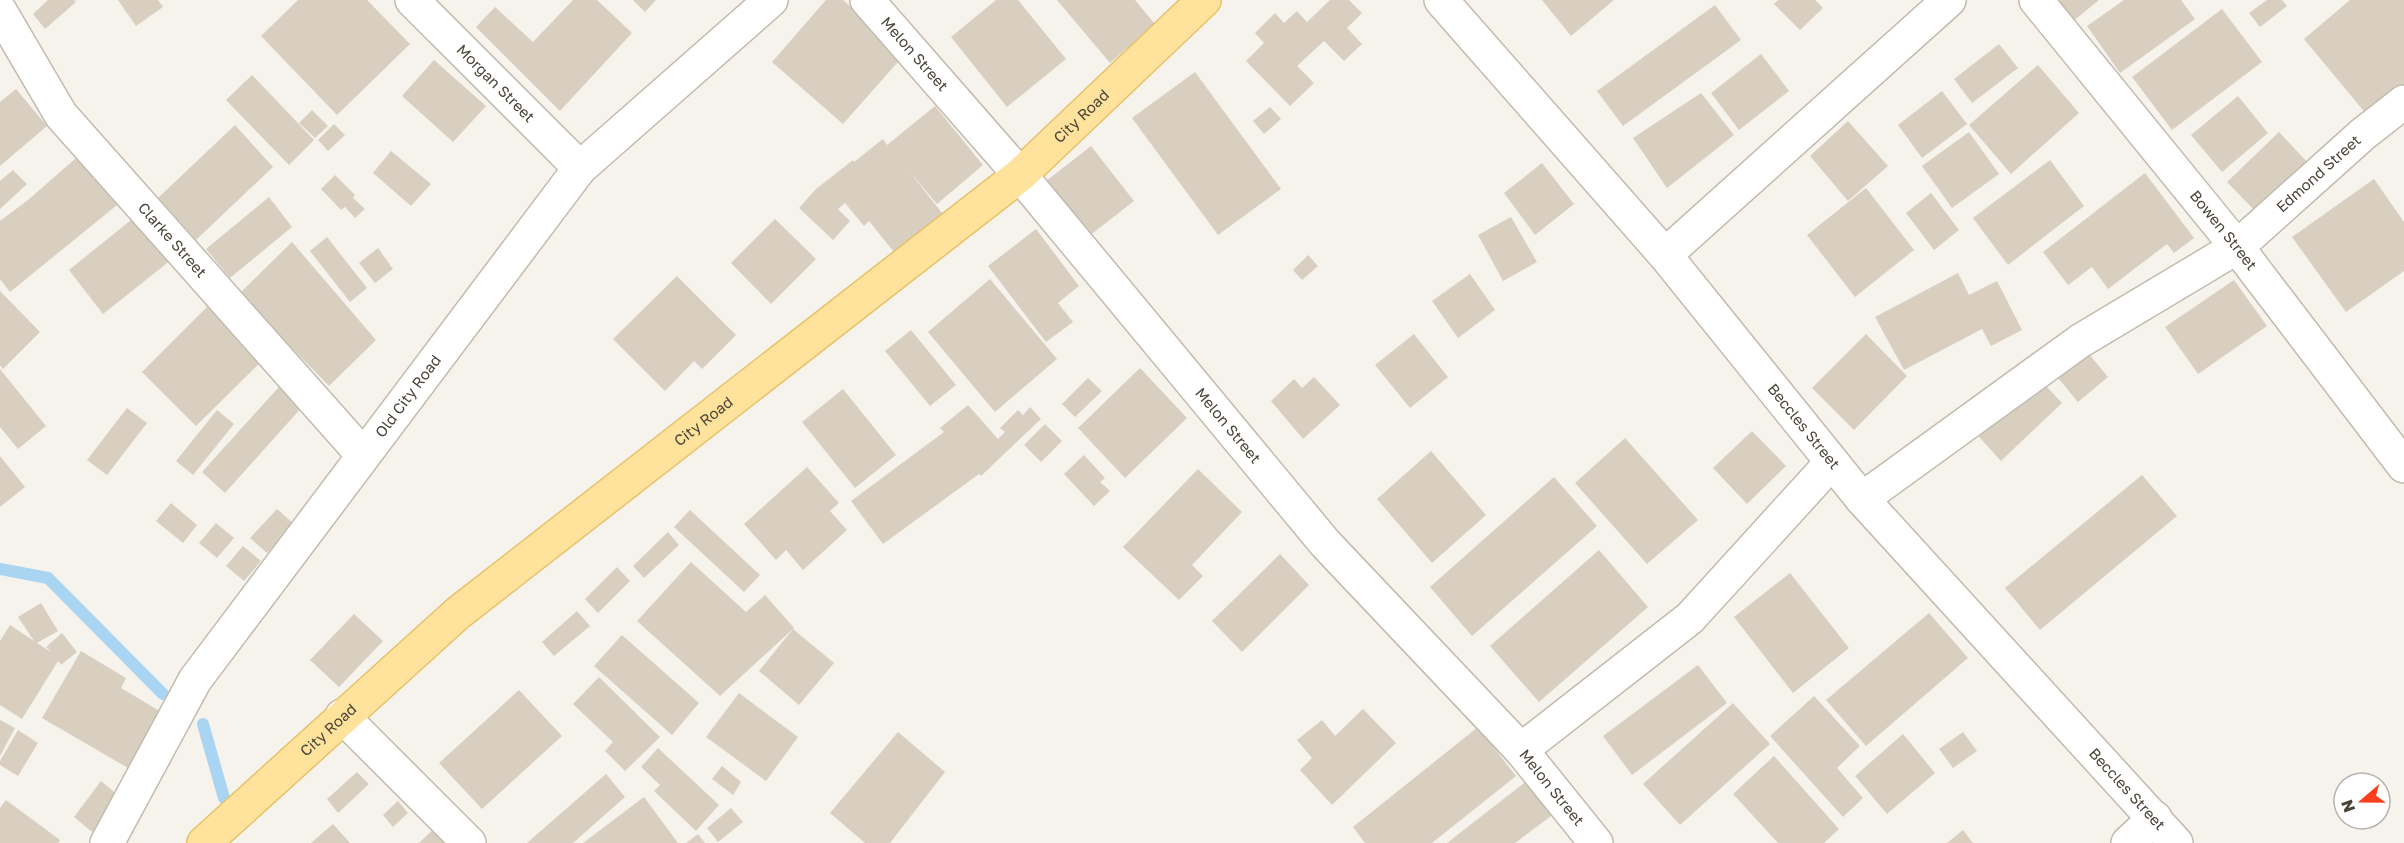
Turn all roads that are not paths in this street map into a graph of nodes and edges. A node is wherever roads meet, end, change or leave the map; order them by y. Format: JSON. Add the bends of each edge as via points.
{"nodes":[{"id":1,"x":412,"y":0,"type":"edge"},
{"id":2,"x":771,"y":0,"type":"edge"},
{"id":3,"x":867,"y":0,"type":"edge"},
{"id":4,"x":1204,"y":0,"type":"edge"},
{"id":5,"x":1441,"y":0,"type":"edge"},
{"id":6,"x":1949,"y":0,"type":"edge"},
{"id":7,"x":2036,"y":0,"type":"edge"},
{"id":8,"x":0,"y":10,"type":"edge"},
{"id":9,"x":2404,"y":102,"type":"edge"},
{"id":10,"x":580,"y":168,"type":"junction"},
{"id":11,"x":1020,"y":175,"type":"junction"},
{"id":12,"x":2237,"y":247,"type":"junction"},
{"id":13,"x":1665,"y":255,"type":"junction"},
{"id":14,"x":363,"y":455,"type":"junction"},
{"id":15,"x":1832,"y":462,"type":"junction"},
{"id":16,"x":2404,"y":466,"type":"edge"},
{"id":17,"x":1862,"y":499,"type":"junction"},
{"id":18,"x":342,"y":716,"type":"junction"},
{"id":19,"x":1521,"y":750,"type":"junction"},
{"id":20,"x":2155,"y":818,"type":"junction"},
{"id":21,"x":107,"y":843,"type":"edge"},
{"id":22,"x":204,"y":843,"type":"edge"},
{"id":23,"x":469,"y":843,"type":"edge"},
{"id":24,"x":1596,"y":843,"type":"edge"},
{"id":25,"x":2128,"y":843,"type":"edge"},
{"id":26,"x":2176,"y":843,"type":"edge"}],
"edges":[{"from":1,"to":10,"type":"street","name":"Morgan Street"},
{"from":2,"to":10,"type":"street","name":"Old City Road"},
{"from":3,"to":11,"type":"street","name":"Melon Street"},
{"from":4,"to":11,"type":"main road","name":"City Road"},
{"from":5,"to":13,"type":"street","name":"Beccles Street"},
{"from":6,"to":13,"type":"street"},
{"from":7,"to":12,"type":"street","name":"Bowen Street"},
{"from":8,"to":14,"type":"street","name":"Clarke Street","via":[[61,115]]},
{"from":9,"to":12,"type":"street","name":"Edmond Street"},
{"from":10,"to":14,"type":"street","name":"Old City Road"},
{"from":11,"to":18,"type":"main road","name":"City Road","via":[[458,613]]},
{"from":11,"to":19,"type":"street","name":"Melon Street","via":[[1325,543]]},
{"from":12,"to":16,"type":"street","name":"Bowen Street"},
{"from":12,"to":17,"type":"street","name":"Edmond Street","via":[[2080,341]]},
{"from":13,"to":15,"type":"street","name":"Beccles Street"},
{"from":14,"to":21,"type":"street","name":"Old City Road","via":[[195,680]]},
{"from":15,"to":17,"type":"street","name":"Beccles Street"},
{"from":15,"to":19,"type":"street","via":[[1690,618]]},
{"from":17,"to":20,"type":"street","name":"Beccles Street"},
{"from":18,"to":22,"type":"main road","name":"City Road"},
{"from":18,"to":23,"type":"street"},
{"from":19,"to":24,"type":"street","name":"Melon Street"},
{"from":20,"to":25,"type":"street"},
{"from":20,"to":26,"type":"street","name":"Beccles Street"}]}
